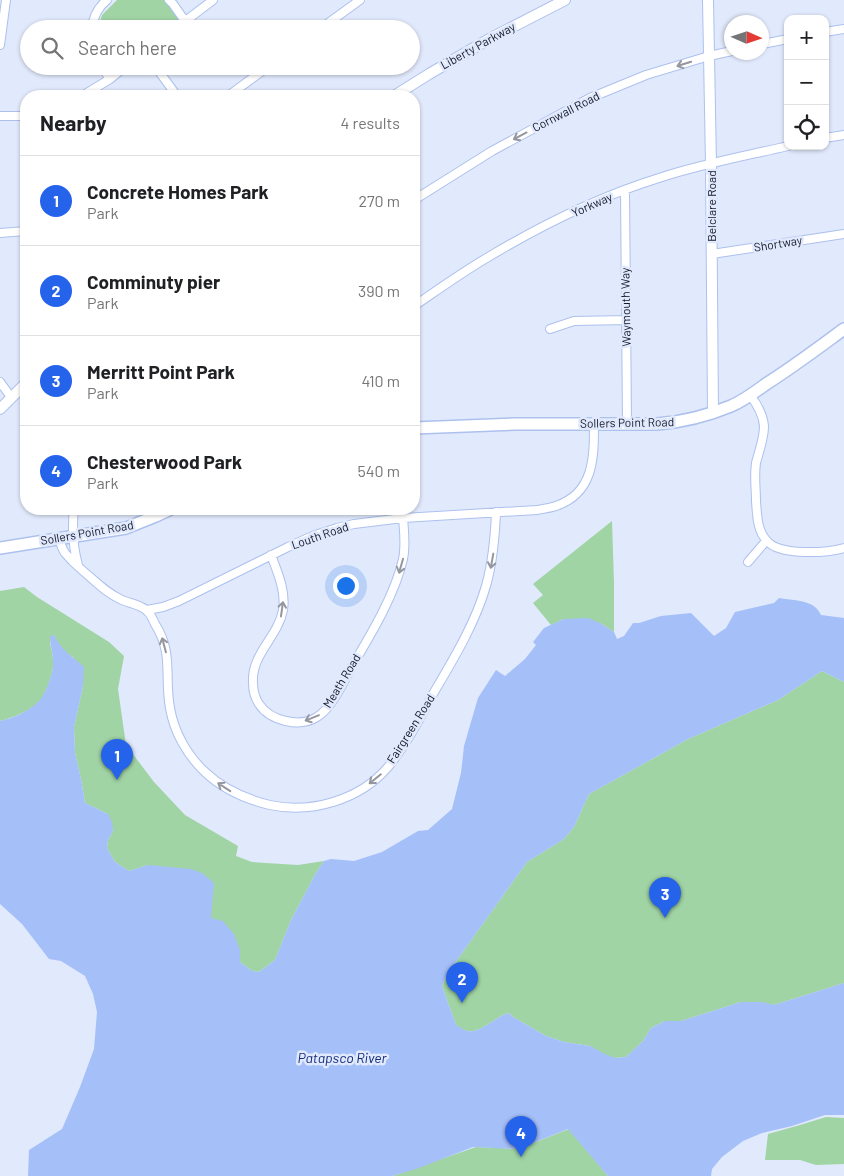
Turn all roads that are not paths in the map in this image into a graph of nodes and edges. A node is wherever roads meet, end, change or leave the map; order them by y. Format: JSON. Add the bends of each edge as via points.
{"nodes":[{"id":1,"x":6,"y":0,"type":"edge"},
{"id":2,"x":107,"y":0,"type":"edge"},
{"id":3,"x":169,"y":0,"type":"edge"},
{"id":4,"x":213,"y":0,"type":"edge"},
{"id":5,"x":360,"y":0,"type":"edge"},
{"id":6,"x":565,"y":0,"type":"edge"},
{"id":7,"x":708,"y":0,"type":"edge"},
{"id":8,"x":94,"y":20,"type":"edge"},
{"id":9,"x":185,"y":20,"type":"joint"},
{"id":10,"x":332,"y":20,"type":"edge"},
{"id":11,"x":844,"y":29,"type":"edge"},
{"id":12,"x":829,"y":31,"type":"edge"},
{"id":13,"x":784,"y":40,"type":"edge"},
{"id":14,"x":769,"y":43,"type":"edge"},
{"id":15,"x":0,"y":45,"type":"edge"},
{"id":16,"x":724,"y":53,"type":"edge"},
{"id":17,"x":709,"y":56,"type":"junction"},
{"id":18,"x":107,"y":75,"type":"edge"},
{"id":19,"x":115,"y":75,"type":"edge"},
{"id":20,"x":162,"y":75,"type":"edge"},
{"id":21,"x":257,"y":75,"type":"edge"},
{"id":22,"x":110,"y":79,"type":"junction"},
{"id":23,"x":92,"y":90,"type":"edge"},
{"id":24,"x":173,"y":90,"type":"edge"},
{"id":25,"x":236,"y":90,"type":"edge"},
{"id":26,"x":404,"y":90,"type":"edge"},
{"id":27,"x":0,"y":116,"type":"edge"},
{"id":28,"x":20,"y":116,"type":"edge"},
{"id":29,"x":844,"y":135,"type":"edge"},
{"id":30,"x":829,"y":137,"type":"edge"},
{"id":31,"x":784,"y":147,"type":"edge"},
{"id":32,"x":711,"y":164,"type":"junction"},
{"id":33,"x":625,"y":190,"type":"junction"},
{"id":34,"x":420,"y":196,"type":"edge"},
{"id":35,"x":20,"y":231,"type":"edge"},
{"id":36,"x":0,"y":233,"type":"edge"},
{"id":37,"x":844,"y":234,"type":"edge"},
{"id":38,"x":712,"y":254,"type":"junction"},
{"id":39,"x":420,"y":302,"type":"edge"},
{"id":40,"x":627,"y":320,"type":"junction"},
{"id":41,"x":550,"y":329,"type":"dead end"},
{"id":42,"x":844,"y":329,"type":"edge"},
{"id":43,"x":0,"y":382,"type":"edge"},
{"id":44,"x":20,"y":389,"type":"edge"},
{"id":45,"x":750,"y":395,"type":"junction"},
{"id":46,"x":11,"y":397,"type":"junction"},
{"id":47,"x":0,"y":408,"type":"edge"},
{"id":48,"x":713,"y":413,"type":"junction"},
{"id":49,"x":594,"y":424,"type":"junction"},
{"id":50,"x":627,"y":424,"type":"junction"},
{"id":51,"x":420,"y":428,"type":"edge"},
{"id":52,"x":496,"y":512,"type":"junction"},
{"id":53,"x":73,"y":515,"type":"edge"},
{"id":54,"x":158,"y":515,"type":"edge"},
{"id":55,"x":403,"y":518,"type":"junction"},
{"id":56,"x":74,"y":537,"type":"junction"},
{"id":57,"x":59,"y":539,"type":"junction"},
{"id":58,"x":766,"y":541,"type":"junction"},
{"id":59,"x":0,"y":548,"type":"edge"},
{"id":60,"x":844,"y":548,"type":"edge"},
{"id":61,"x":271,"y":556,"type":"junction"},
{"id":62,"x":748,"y":562,"type":"dead end"},
{"id":63,"x":79,"y":567,"type":"junction"},
{"id":64,"x":146,"y":610,"type":"junction"}],
"edges":[{"from":1,"to":15,"type":"street"},
{"from":2,"to":8,"type":"street","via":[[96,12]]},
{"from":3,"to":9,"type":"street"},
{"from":4,"to":9,"type":"street"},
{"from":5,"to":10,"type":"street"},
{"from":6,"to":26,"type":"street","name":"Liberty Parkway","via":[[490,38]]},
{"from":7,"to":17,"type":"street","name":"Belclare Road"},
{"from":11,"to":12,"type":"street"},
{"from":13,"to":14,"type":"street"},
{"from":16,"to":17,"type":"street","name":"Cornwall Road"},
{"from":17,"to":32,"type":"street","name":"Belclare Road"},
{"from":17,"to":34,"type":"street","name":"Cornwall Road","one_way":true,"via":[[646,75],[590,98],[492,151]]},
{"from":18,"to":22,"type":"street"},
{"from":19,"to":22,"type":"street"},
{"from":20,"to":24,"type":"street"},
{"from":21,"to":25,"type":"street"},
{"from":22,"to":23,"type":"street"},
{"from":27,"to":28,"type":"street"},
{"from":29,"to":30,"type":"street"},
{"from":31,"to":32,"type":"street","name":"Yorkway"},
{"from":32,"to":33,"type":"street","name":"Yorkway"},
{"from":32,"to":38,"type":"street","name":"Belclare Road"},
{"from":33,"to":39,"type":"street","name":"Yorkway","via":[[540,228],[490,255]]},
{"from":33,"to":40,"type":"street","name":"Waymouth Way"},
{"from":35,"to":36,"type":"street"},
{"from":37,"to":38,"type":"street","name":"Shortway"},
{"from":38,"to":48,"type":"street","name":"Belclare Road"},
{"from":40,"to":41,"type":"street","via":[[574,321]]},
{"from":40,"to":50,"type":"street","name":"Waymouth Way"},
{"from":42,"to":45,"type":"main road","name":"Sollers Point Road"},
{"from":43,"to":46,"type":"street"},
{"from":44,"to":46,"type":"street"},
{"from":45,"to":48,"type":"main road","name":"Sollers Point Road"},
{"from":45,"to":58,"type":"street","via":[[757,404],[764,426],[755,484],[760,530]]},
{"from":46,"to":47,"type":"street"},
{"from":48,"to":50,"type":"main road","name":"Sollers Point Road","via":[[676,423]]},
{"from":49,"to":50,"type":"main road","name":"Sollers Point Road"},
{"from":49,"to":51,"type":"main road","name":"Sollers Point Road"},
{"from":49,"to":52,"type":"street","name":"Louth Road","via":[[592,466],[583,488],[575,496],[554,507]]},
{"from":52,"to":55,"type":"street","name":"Louth Road"},
{"from":52,"to":64,"type":"street","name":"Fairgreen Road","one_way":true,"via":[[494,549],[482,600],[417,725],[397,756],[376,779],[346,797],[318,806],[280,807],[244,798],[217,783],[194,761],[172,720],[165,644]]},
{"from":53,"to":56,"type":"street"},
{"from":54,"to":56,"type":"main road","name":"Sollers Point Road","via":[[126,528]]},
{"from":55,"to":61,"type":"street","name":"Louth Road","via":[[337,528]]},
{"from":55,"to":61,"type":"street","name":"Meath Road","one_way":true,"via":[[403,558],[387,603],[333,699],[324,712],[310,721],[291,722],[266,712],[253,688],[253,669],[282,612],[281,585]]},
{"from":56,"to":57,"type":"main road","name":"Sollers Point Road"},
{"from":56,"to":63,"type":"street"},
{"from":57,"to":59,"type":"main road","name":"Sollers Point Road"},
{"from":57,"to":63,"type":"street","via":[[65,553]]},
{"from":58,"to":60,"type":"street","via":[[776,548],[812,553]]},
{"from":58,"to":62,"type":"street"},
{"from":61,"to":64,"type":"street","name":"Louth Road","via":[[179,601]]},
{"from":63,"to":64,"type":"street","via":[[105,591]]}]}
